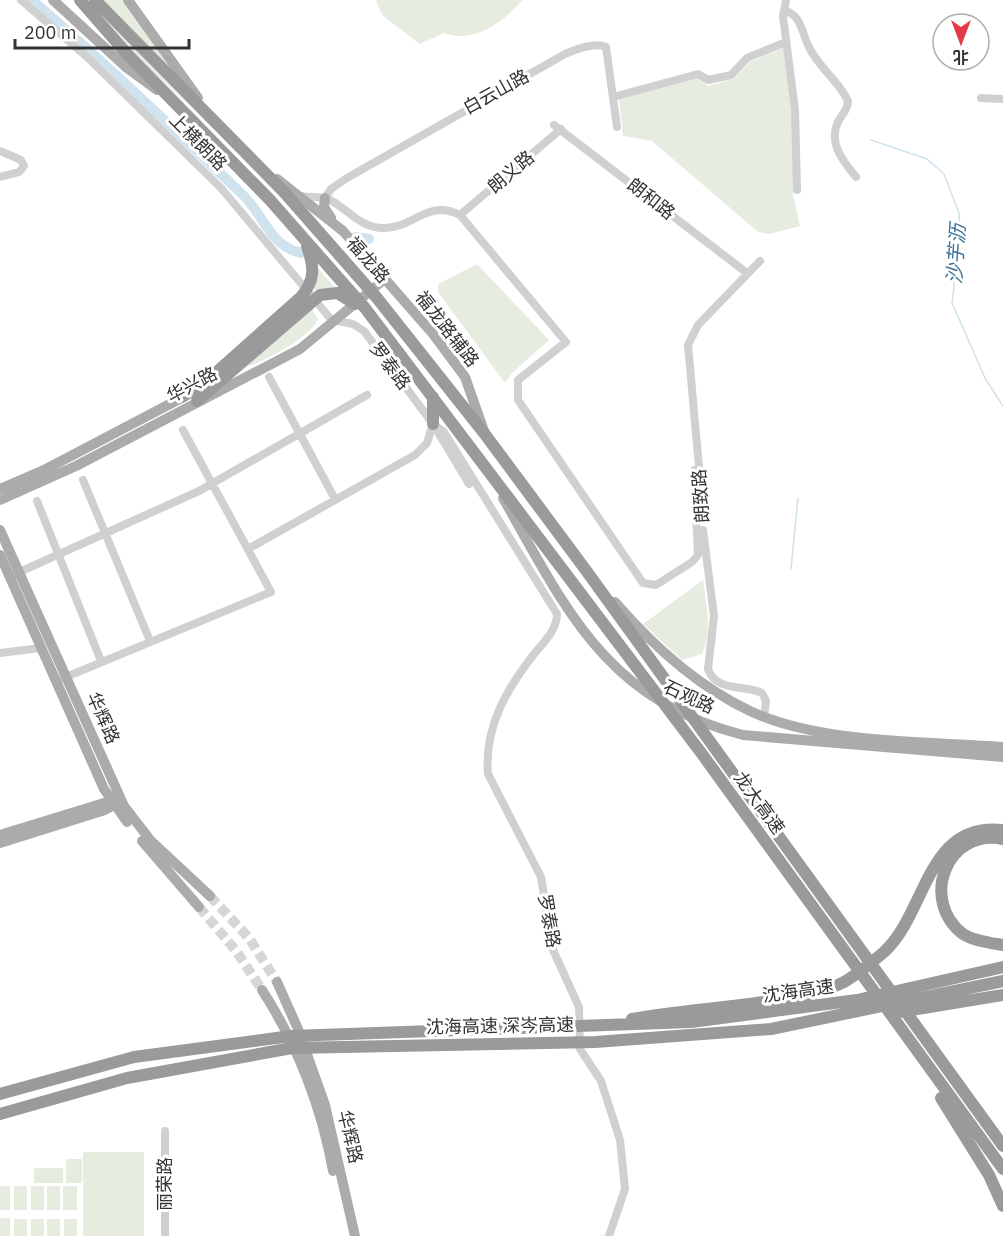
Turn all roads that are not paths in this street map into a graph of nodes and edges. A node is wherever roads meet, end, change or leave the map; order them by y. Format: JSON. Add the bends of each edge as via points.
{"nodes":[{"id":1,"x":21,"y":0,"type":"edge"},
{"id":2,"x":53,"y":0,"type":"edge"},
{"id":3,"x":128,"y":0,"type":"edge"},
{"id":4,"x":786,"y":0,"type":"edge"},
{"id":5,"x":85,"y":1,"type":"edge"},
{"id":6,"x":784,"y":11,"type":"junction"},
{"id":7,"x":786,"y":42,"type":"junction"},
{"id":8,"x":613,"y":97,"type":"junction"},
{"id":9,"x":981,"y":98,"type":"dead end"},
{"id":10,"x":1003,"y":99,"type":"edge"},
{"id":11,"x":173,"y":102,"type":"junction"},
{"id":12,"x":220,"y":126,"type":"junction"},
{"id":13,"x":558,"y":127,"type":"joint"},
{"id":14,"x":617,"y":127,"type":"dead end"},
{"id":15,"x":0,"y":151,"type":"edge"},
{"id":16,"x":255,"y":162,"type":"junction"},
{"id":17,"x":0,"y":177,"type":"edge"},
{"id":18,"x":856,"y":177,"type":"dead end"},
{"id":19,"x":796,"y":190,"type":"dead end"},
{"id":20,"x":297,"y":195,"type":"junction"},
{"id":21,"x":325,"y":198,"type":"junction"},
{"id":22,"x":344,"y":211,"type":"junction"},
{"id":23,"x":460,"y":215,"type":"junction"},
{"id":24,"x":335,"y":223,"type":"junction"},
{"id":25,"x":304,"y":240,"type":"junction"},
{"id":26,"x":760,"y":261,"type":"dead end"},
{"id":27,"x":747,"y":273,"type":"junction"},
{"id":28,"x":386,"y":278,"type":"junction"},
{"id":29,"x":351,"y":296,"type":"junction"},
{"id":30,"x":301,"y":304,"type":"junction"},
{"id":31,"x":334,"y":319,"type":"junction"},
{"id":32,"x":269,"y":376,"type":"dead end"},
{"id":33,"x":218,"y":384,"type":"junction"},
{"id":34,"x":367,"y":395,"type":"dead end"},
{"id":35,"x":182,"y":397,"type":"junction"},
{"id":36,"x":434,"y":397,"type":"junction"},
{"id":37,"x":197,"y":401,"type":"junction"},
{"id":38,"x":433,"y":424,"type":"junction"},
{"id":39,"x":183,"y":430,"type":"dead end"},
{"id":40,"x":300,"y":433,"type":"junction"},
{"id":41,"x":484,"y":433,"type":"junction"},
{"id":42,"x":483,"y":461,"type":"junction"},
{"id":43,"x":694,"y":470,"type":"dead end"},
{"id":44,"x":83,"y":480,"type":"dead end"},
{"id":45,"x":211,"y":484,"type":"junction"},
{"id":46,"x":0,"y":489,"type":"edge"},
{"id":47,"x":335,"y":499,"type":"junction"},
{"id":48,"x":0,"y":500,"type":"edge"},
{"id":49,"x":37,"y":501,"type":"dead end"},
{"id":50,"x":0,"y":530,"type":"edge"},
{"id":51,"x":105,"y":533,"type":"junction"},
{"id":52,"x":248,"y":549,"type":"junction"},
{"id":53,"x":0,"y":555,"type":"edge"},
{"id":54,"x":58,"y":555,"type":"junction"},
{"id":55,"x":585,"y":568,"type":"junction"},
{"id":56,"x":14,"y":574,"type":"junction"},
{"id":57,"x":150,"y":641,"type":"junction"},
{"id":58,"x":40,"y":648,"type":"junction"},
{"id":59,"x":0,"y":653,"type":"edge"},
{"id":60,"x":101,"y":661,"type":"junction"},
{"id":61,"x":66,"y":676,"type":"junction"},
{"id":62,"x":55,"y":681,"type":"junction"},
{"id":63,"x":764,"y":717,"type":"junction"},
{"id":64,"x":1003,"y":747,"type":"edge"},
{"id":65,"x":1003,"y":758,"type":"edge"},
{"id":66,"x":91,"y":761,"type":"junction"},
{"id":67,"x":115,"y":802,"type":"junction"},
{"id":68,"x":77,"y":816,"type":"junction"},
{"id":69,"x":132,"y":828,"type":"junction"},
{"id":70,"x":1003,"y":830,"type":"edge"},
{"id":71,"x":0,"y":835,"type":"edge"},
{"id":72,"x":1003,"y":839,"type":"edge"},
{"id":73,"x":0,"y":843,"type":"edge"},
{"id":74,"x":210,"y":896,"type":"tunnel mouth"},
{"id":75,"x":199,"y":907,"type":"tunnel mouth"},
{"id":76,"x":1003,"y":945,"type":"edge"},
{"id":77,"x":1003,"y":967,"type":"edge"},
{"id":78,"x":1003,"y":981,"type":"edge"},
{"id":79,"x":277,"y":982,"type":"tunnel mouth"},
{"id":80,"x":262,"y":990,"type":"tunnel mouth"},
{"id":81,"x":1003,"y":995,"type":"edge"},
{"id":82,"x":595,"y":1027,"type":"junction"},
{"id":83,"x":771,"y":1029,"type":"junction"},
{"id":84,"x":905,"y":1038,"type":"junction"},
{"id":85,"x":339,"y":1040,"type":"junction"},
{"id":86,"x":292,"y":1042,"type":"junction"},
{"id":87,"x":945,"y":1067,"type":"junction"},
{"id":88,"x":0,"y":1094,"type":"edge"},
{"id":89,"x":0,"y":1114,"type":"edge"},
{"id":90,"x":165,"y":1131,"type":"dead end"},
{"id":91,"x":1003,"y":1135,"type":"edge"},
{"id":92,"x":1003,"y":1146,"type":"edge"},
{"id":93,"x":1003,"y":1170,"type":"edge"},
{"id":94,"x":1003,"y":1206,"type":"edge"},
{"id":95,"x":347,"y":1221,"type":"junction"},
{"id":96,"x":165,"y":1236,"type":"edge"},
{"id":97,"x":348,"y":1236,"type":"edge"},
{"id":98,"x":356,"y":1236,"type":"edge"},
{"id":99,"x":609,"y":1236,"type":"edge"}],
"edges":[{"from":1,"to":31,"type":"street","name":"上横朗路","via":[[104,74],[220,188]]},
{"from":2,"to":11,"type":"main road","via":[[127,68]]},
{"from":3,"to":12,"type":"main road"},
{"from":4,"to":6,"type":"street"},
{"from":5,"to":11,"type":"highway","name":"福龙路"},
{"from":5,"to":12,"type":"highway","name":"福龙路"},
{"from":6,"to":7,"type":"street"},
{"from":6,"to":18,"type":"street","via":[[797,18],[809,49],[848,101],[835,139],[841,159]]},
{"from":7,"to":8,"type":"street","via":[[747,58],[731,75],[708,80],[698,74]]},
{"from":7,"to":19,"type":"street","via":[[795,110]]},
{"from":8,"to":14,"type":"street","name":"白云山路"},
{"from":8,"to":21,"type":"street","name":"白云山路","via":[[605,46],[573,50],[347,178]]},
{"from":9,"to":10,"type":"street"},
{"from":11,"to":25,"type":"highway","name":"福龙路"},
{"from":12,"to":16,"type":"highway","name":"福龙路"},
{"from":13,"to":23,"type":"street","name":"朗义路"},
{"from":13,"to":27,"type":"street","name":"朗和路"},
{"from":15,"to":17,"type":"street","via":[[21,160],[24,166],[19,172]]},
{"from":16,"to":20,"type":"main road","name":"福龙路辅路"},
{"from":16,"to":41,"type":"highway","name":"福龙路","via":[[377,298]]},
{"from":20,"to":21,"type":"street"},
{"from":20,"to":24,"type":"main road","name":"福龙路辅路"},
{"from":21,"to":22,"type":"street"},
{"from":21,"to":24,"type":"main road","via":[[326,212]]},
{"from":22,"to":23,"type":"street","via":[[366,225],[384,228],[401,225],[428,211],[446,210]]},
{"from":22,"to":24,"type":"street","via":[[337,214]]},
{"from":23,"to":43,"type":"street","via":[[566,342],[518,380],[518,400],[644,583],[656,585],[698,555]]},
{"from":24,"to":28,"type":"main road","name":"福龙路辅路"},
{"from":25,"to":29,"type":"highway","name":"福龙路"},
{"from":25,"to":30,"type":"highway","via":[[314,271]]},
{"from":26,"to":27,"type":"street","name":"朗致路"},
{"from":27,"to":63,"type":"street","name":"朗致路","via":[[698,325],[687,356],[714,616],[708,669],[722,684],[762,693],[766,701]]},
{"from":28,"to":31,"type":"main road","name":"华兴路"},
{"from":28,"to":41,"type":"main road","name":"福龙路辅路","via":[[460,369]]},
{"from":29,"to":30,"type":"highway","via":[[333,292]]},
{"from":29,"to":36,"type":"highway","name":"福龙路"},
{"from":30,"to":33,"type":"highway"},
{"from":30,"to":35,"type":"highway"},
{"from":31,"to":33,"type":"main road","name":"华兴路","via":[[297,344]]},
{"from":31,"to":37,"type":"main road","name":"华兴路","via":[[300,349]]},
{"from":31,"to":38,"type":"street","name":"罗泰路","via":[[364,332]]},
{"from":32,"to":40,"type":"street"},
{"from":33,"to":35,"type":"main road","name":"华兴路"},
{"from":33,"to":37,"type":"highway"},
{"from":34,"to":40,"type":"street"},
{"from":35,"to":46,"type":"main road","name":"华兴路"},
{"from":36,"to":38,"type":"highway"},
{"from":36,"to":42,"type":"highway","name":"福龙路"},
{"from":37,"to":48,"type":"main road","name":"华兴路","via":[[76,466]]},
{"from":38,"to":47,"type":"street","via":[[427,443],[415,455]]},
{"from":38,"to":99,"type":"street","name":"罗泰路","via":[[557,621],[502,704],[492,726],[486,757],[488,774],[541,877],[553,950],[579,1007],[580,1049],[601,1082],[620,1140],[625,1189]]},
{"from":39,"to":45,"type":"street"},
{"from":40,"to":45,"type":"street"},
{"from":40,"to":47,"type":"street"},
{"from":41,"to":55,"type":"highway","name":"福龙路"},
{"from":42,"to":65,"type":"main road","name":"石观路","via":[[550,581],[585,634],[626,678],[663,705],[706,725],[743,735]]},
{"from":42,"to":84,"type":"highway","name":"龙大高速","via":[[702,754]]},
{"from":44,"to":51,"type":"street"},
{"from":45,"to":51,"type":"street"},
{"from":45,"to":52,"type":"street"},
{"from":47,"to":52,"type":"street"},
{"from":49,"to":54,"type":"street"},
{"from":50,"to":56,"type":"main road","name":"华辉路"},
{"from":51,"to":54,"type":"street"},
{"from":51,"to":57,"type":"street"},
{"from":52,"to":57,"type":"street","via":[[271,592]]},
{"from":53,"to":56,"type":"main road","name":"华辉路"},
{"from":54,"to":56,"type":"street"},
{"from":54,"to":60,"type":"street"},
{"from":55,"to":63,"type":"main road","name":"石观路","via":[[644,635],[694,678]]},
{"from":55,"to":87,"type":"highway","name":"龙大高速"},
{"from":56,"to":58,"type":"main road","name":"华辉路"},
{"from":56,"to":61,"type":"main road","name":"华辉路"},
{"from":57,"to":60,"type":"street"},
{"from":58,"to":59,"type":"street"},
{"from":58,"to":62,"type":"main road","name":"华辉路"},
{"from":60,"to":61,"type":"street"},
{"from":61,"to":62,"type":"street"},
{"from":61,"to":67,"type":"main road","name":"华辉路"},
{"from":62,"to":66,"type":"main road","name":"华辉路"},
{"from":63,"to":64,"type":"main road","name":"石观路","via":[[813,731]]},
{"from":66,"to":67,"type":"main road","name":"华辉路"},
{"from":66,"to":68,"type":"main road","via":[[97,794]]},
{"from":67,"to":68,"type":"main road"},
{"from":67,"to":69,"type":"main road","name":"华辉路"},
{"from":67,"to":74,"type":"main road","name":"华辉路"},
{"from":68,"to":69,"type":"main road","via":[[110,816]]},
{"from":68,"to":71,"type":"main road"},
{"from":68,"to":73,"type":"main road"},
{"from":69,"to":75,"type":"main road","name":"华辉路"},
{"from":70,"to":82,"type":"highway","via":[[975,831],[947,849],[886,950],[843,982],[802,996]]},
{"from":72,"to":76,"type":"highway","via":[[981,839],[963,846],[946,866],[940,887],[946,913],[965,935]]},
{"from":77,"to":82,"type":"highway","name":"沈海高速","via":[[807,1008],[691,1022]]},
{"from":78,"to":83,"type":"highway","name":"沈海高速 深岑高速"},
{"from":79,"to":95,"type":"main road","name":"华辉路","via":[[306,1048],[327,1112]]},
{"from":80,"to":95,"type":"main road","name":"华辉路","via":[[316,1104]]},
{"from":81,"to":83,"type":"highway","via":[[803,1028]]},
{"from":82,"to":85,"type":"highway","name":"沈海高速 深岑高速"},
{"from":83,"to":85,"type":"highway","name":"沈海高速 深岑高速","via":[[559,1043]]},
{"from":84,"to":93,"type":"highway","name":"龙大高速"},
{"from":84,"to":94,"type":"highway","via":[[989,1174]]},
{"from":85,"to":86,"type":"highway","name":"沈海高速 深岑高速"},
{"from":86,"to":88,"type":"highway","name":"沈海高速 深岑高速","via":[[134,1057]]},
{"from":86,"to":89,"type":"highway","name":"沈海高速 深岑高速","via":[[127,1078]]},
{"from":87,"to":91,"type":"highway"},
{"from":87,"to":92,"type":"highway","name":"龙大高速"},
{"from":90,"to":96,"type":"street","name":"丽荣路"},
{"from":95,"to":97,"type":"main road","name":"华辉路"},
{"from":95,"to":98,"type":"main road","name":"华辉路"}]}
